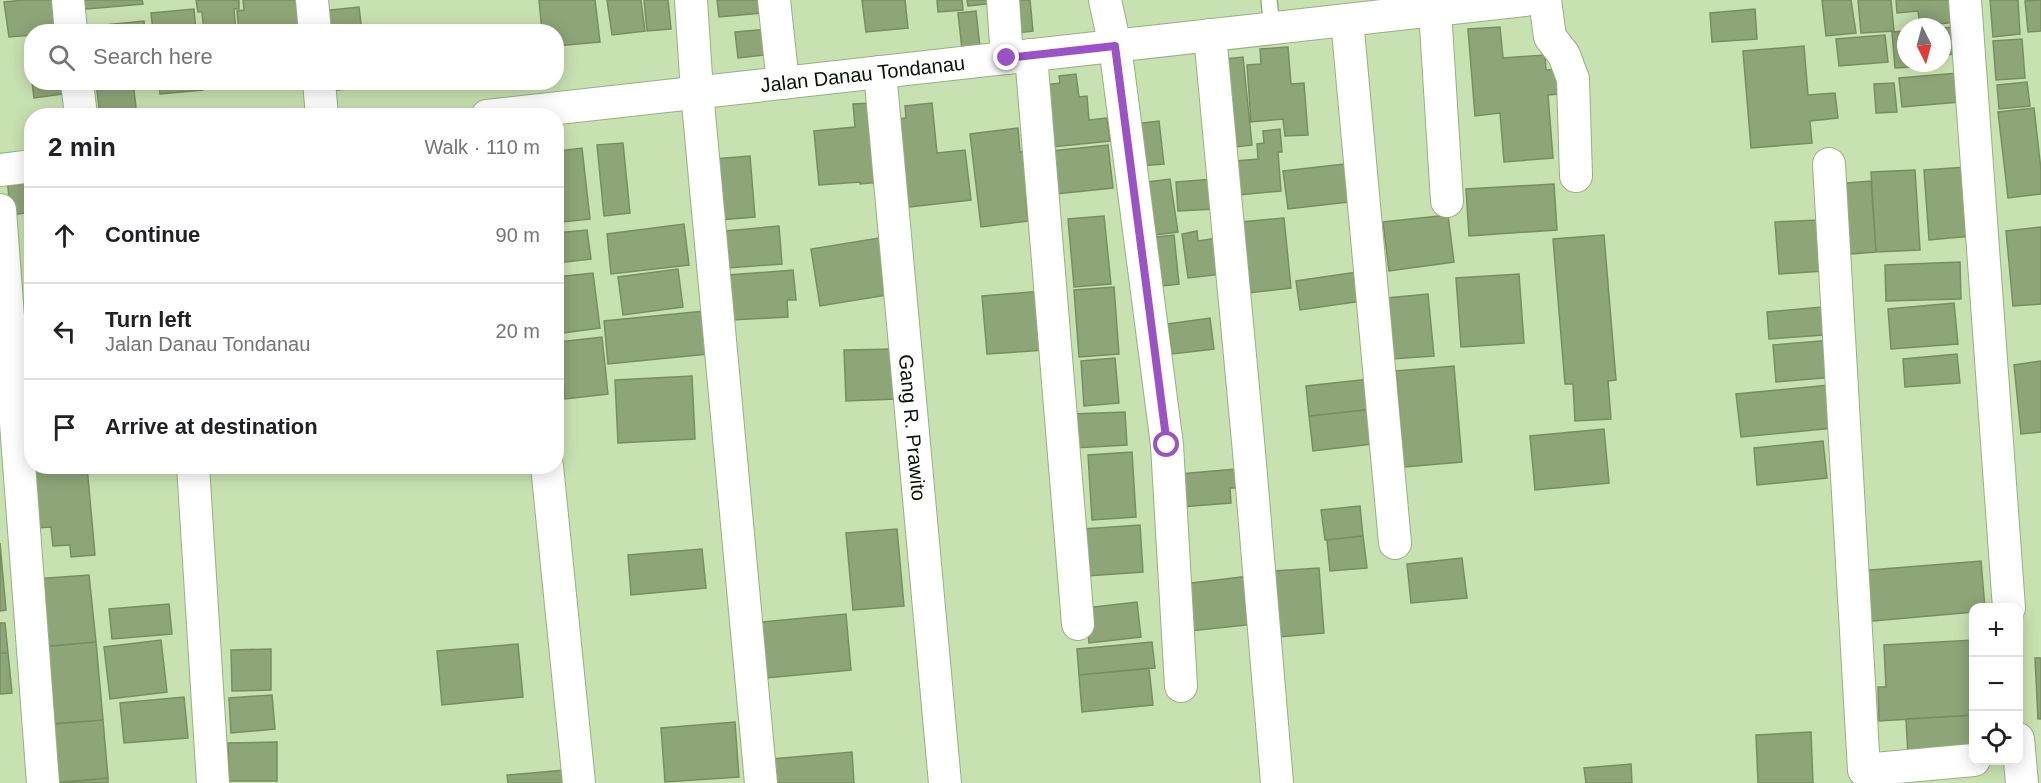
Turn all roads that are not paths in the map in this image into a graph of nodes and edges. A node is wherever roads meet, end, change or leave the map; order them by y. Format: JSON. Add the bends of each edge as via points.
{"nodes":[{"id":1,"x":68,"y":0,"type":"edge"},
{"id":2,"x":312,"y":0,"type":"edge"},
{"id":3,"x":691,"y":0,"type":"edge"},
{"id":4,"x":774,"y":0,"type":"edge"},
{"id":5,"x":1002,"y":0,"type":"edge"},
{"id":6,"x":1105,"y":0,"type":"edge"},
{"id":7,"x":1527,"y":0,"type":"edge"},
{"id":8,"x":1965,"y":0,"type":"edge"},
{"id":9,"x":1379,"y":8,"type":"edge"},
{"id":10,"x":1435,"y":10,"type":"junction"},
{"id":11,"x":1271,"y":14,"type":"edge"},
{"id":12,"x":1347,"y":20,"type":"junction"},
{"id":13,"x":70,"y":24,"type":"edge"},
{"id":14,"x":314,"y":24,"type":"edge"},
{"id":15,"x":1210,"y":35,"type":"junction"},
{"id":16,"x":1115,"y":46,"type":"junction"},
{"id":17,"x":1019,"y":56,"type":"junction"},
{"id":18,"x":880,"y":72,"type":"junction"},
{"id":19,"x":783,"y":83,"type":"junction"},
{"id":20,"x":78,"y":90,"type":"edge"},
{"id":21,"x":320,"y":90,"type":"edge"},
{"id":22,"x":697,"y":92,"type":"junction"},
{"id":23,"x":80,"y":108,"type":"edge"},
{"id":24,"x":322,"y":108,"type":"edge"},
{"id":25,"x":562,"y":108,"type":"edge"},
{"id":26,"x":1829,"y":164,"type":"dead end"},
{"id":27,"x":24,"y":167,"type":"edge"},
{"id":28,"x":0,"y":170,"type":"edge"},
{"id":29,"x":1576,"y":176,"type":"dead end"},
{"id":30,"x":1447,"y":201,"type":"dead end"},
{"id":31,"x":0,"y":210,"type":"edge"},
{"id":32,"x":194,"y":474,"type":"edge"},
{"id":33,"x":548,"y":474,"type":"edge"},
{"id":34,"x":1395,"y":543,"type":"dead end"},
{"id":35,"x":2009,"y":603,"type":"edge"},
{"id":36,"x":1078,"y":624,"type":"dead end"},
{"id":37,"x":1181,"y":686,"type":"dead end"},
{"id":38,"x":1969,"y":760,"type":"edge"},
{"id":39,"x":43,"y":783,"type":"edge"},
{"id":40,"x":213,"y":783,"type":"edge"},
{"id":41,"x":579,"y":783,"type":"edge"},
{"id":42,"x":761,"y":783,"type":"edge"},
{"id":43,"x":945,"y":783,"type":"edge"},
{"id":44,"x":1277,"y":783,"type":"edge"}],
"edges":[{"from":1,"to":13,"type":"street"},
{"from":2,"to":14,"type":"street"},
{"from":3,"to":22,"type":"street"},
{"from":4,"to":19,"type":"street"},
{"from":5,"to":17,"type":"street"},
{"from":6,"to":16,"type":"street"},
{"from":7,"to":10,"type":"street","name":"Jalan Danau Tondanau"},
{"from":7,"to":29,"type":"street","via":[[1564,55],[1573,79]]},
{"from":8,"to":35,"type":"street"},
{"from":9,"to":10,"type":"street","name":"Jalan Danau Tondanau"},
{"from":9,"to":12,"type":"street","name":"Jalan Danau Tondanau"},
{"from":10,"to":30,"type":"street"},
{"from":11,"to":12,"type":"street","name":"Jalan Danau Tondanau"},
{"from":11,"to":15,"type":"street","name":"Jalan Danau Tondanau"},
{"from":12,"to":34,"type":"street"},
{"from":15,"to":16,"type":"street","name":"Jalan Danau Tondanau"},
{"from":15,"to":44,"type":"street"},
{"from":16,"to":17,"type":"street","name":"Jalan Danau Tondanau"},
{"from":16,"to":37,"type":"street","via":[[1167,445]]},
{"from":17,"to":18,"type":"street","name":"Jalan Danau Tondanau"},
{"from":17,"to":36,"type":"street"},
{"from":18,"to":19,"type":"street","name":"Jalan Danau Tondanau"},
{"from":18,"to":43,"type":"street","name":"Gang R. Prawito"},
{"from":19,"to":22,"type":"street","name":"Jalan Danau Tondanau"},
{"from":20,"to":23,"type":"street"},
{"from":21,"to":24,"type":"street"},
{"from":22,"to":25,"type":"street","name":"Jalan Danau Tondanau"},
{"from":22,"to":42,"type":"street"},
{"from":26,"to":38,"type":"street","via":[[1864,770]]},
{"from":27,"to":28,"type":"street"},
{"from":31,"to":39,"type":"street"},
{"from":32,"to":40,"type":"street"},
{"from":33,"to":41,"type":"street"}]}
